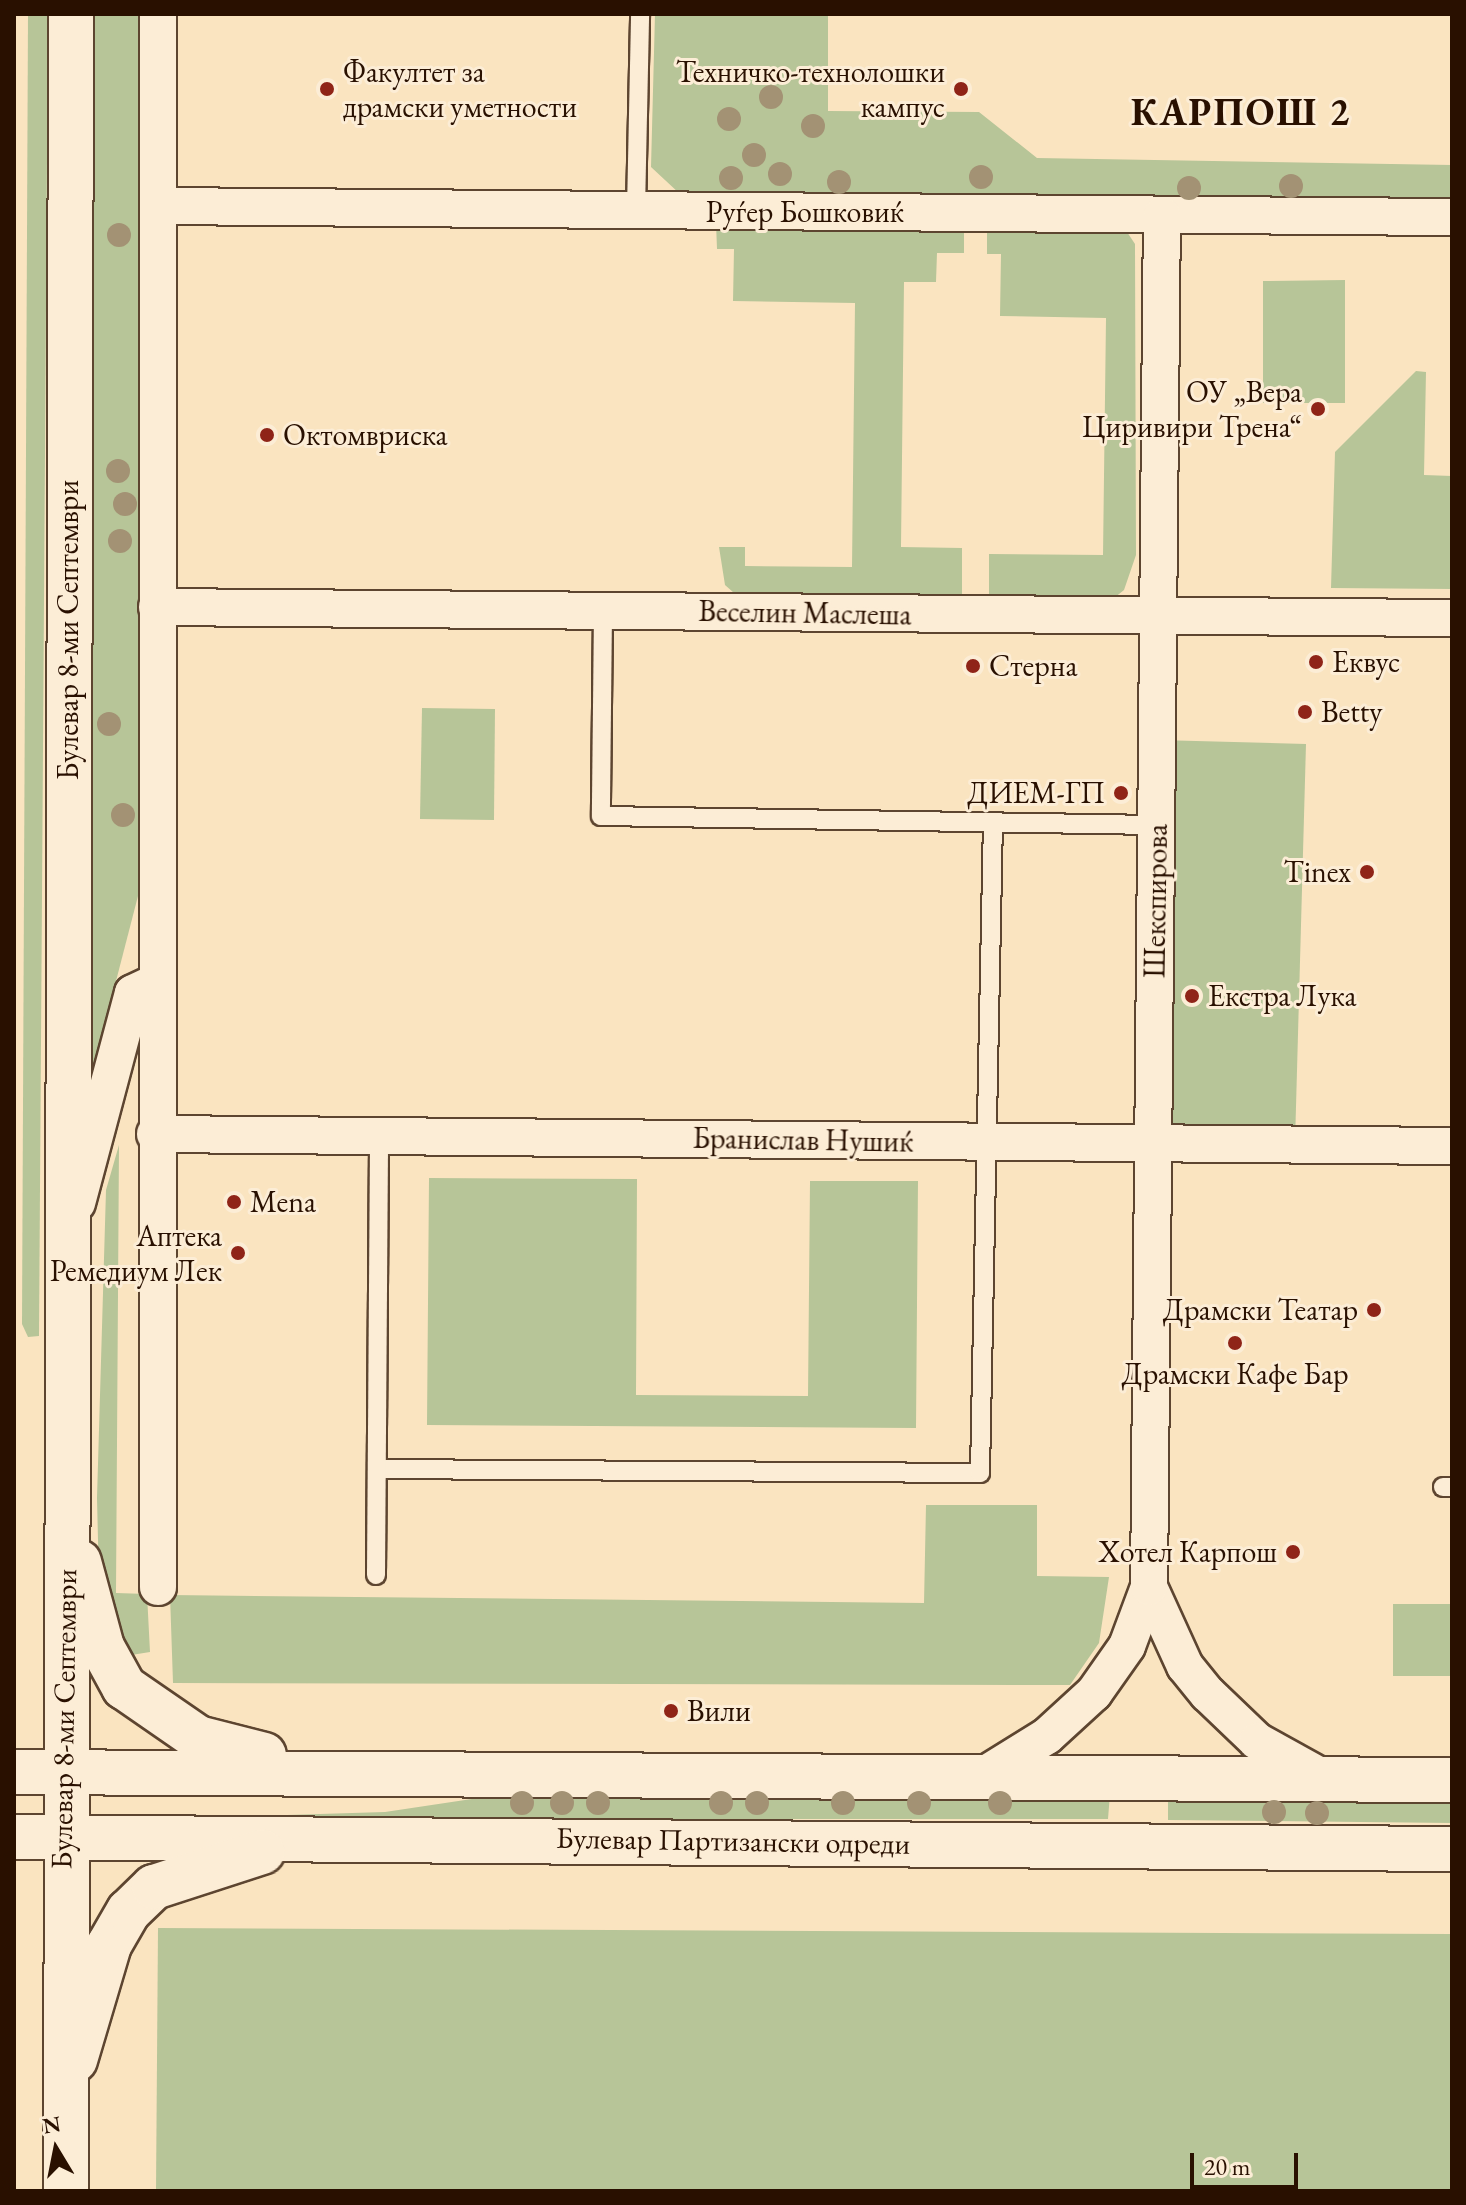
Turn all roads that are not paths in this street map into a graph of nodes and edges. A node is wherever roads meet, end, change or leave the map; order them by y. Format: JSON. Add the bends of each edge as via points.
{"nodes":[{"id":1,"x":71,"y":14,"type":"edge"},
{"id":2,"x":158,"y":14,"type":"edge"},
{"id":3,"x":640,"y":14,"type":"edge"},
{"id":4,"x":159,"y":206,"type":"junction"},
{"id":5,"x":636,"y":210,"type":"junction"},
{"id":6,"x":1162,"y":215,"type":"junction"},
{"id":7,"x":1452,"y":217,"type":"edge"},
{"id":8,"x":157,"y":607,"type":"junction"},
{"id":9,"x":603,"y":611,"type":"junction"},
{"id":10,"x":1157,"y":615,"type":"junction"},
{"id":11,"x":1452,"y":618,"type":"edge"},
{"id":12,"x":993,"y":822,"type":"junction"},
{"id":13,"x":1158,"y":825,"type":"junction"},
{"id":14,"x":154,"y":983,"type":"junction"},
{"id":15,"x":155,"y":1134,"type":"junction"},
{"id":16,"x":379,"y":1136,"type":"junction"},
{"id":17,"x":985,"y":1142,"type":"junction"},
{"id":18,"x":1153,"y":1144,"type":"junction"},
{"id":19,"x":1452,"y":1146,"type":"edge"},
{"id":20,"x":66,"y":1247,"type":"junction"},
{"id":21,"x":377,"y":1469,"type":"junction"},
{"id":22,"x":66,"y":1515,"type":"junction"},
{"id":23,"x":376,"y":1575,"type":"dead end"},
{"id":24,"x":158,"y":1587,"type":"dead end"},
{"id":25,"x":1149,"y":1587,"type":"junction"},
{"id":26,"x":324,"y":1771,"type":"junction"},
{"id":27,"x":14,"y":1772,"type":"edge"},
{"id":28,"x":62,"y":1772,"type":"junction"},
{"id":29,"x":984,"y":1775,"type":"junction"},
{"id":30,"x":1330,"y":1780,"type":"junction"},
{"id":31,"x":1452,"y":1780,"type":"edge"},
{"id":32,"x":324,"y":1836,"type":"junction"},
{"id":33,"x":14,"y":1837,"type":"edge"},
{"id":34,"x":62,"y":1837,"type":"junction"},
{"id":35,"x":1452,"y":1849,"type":"edge"},
{"id":36,"x":64,"y":2092,"type":"junction"},
{"id":37,"x":66,"y":2191,"type":"edge"}],
"edges":[{"from":1,"to":20,"type":"street","name":"Булевар 8-ми Септември"},
{"from":2,"to":4,"type":"street"},
{"from":3,"to":5,"type":"lane"},
{"from":4,"to":5,"type":"street","name":"Руѓер Бошковиќ"},
{"from":4,"to":8,"type":"street"},
{"from":5,"to":6,"type":"street","name":"Руѓер Бошковиќ"},
{"from":6,"to":7,"type":"street","name":"Руѓер Бошковиќ"},
{"from":6,"to":10,"type":"street","name":"Шекспирова"},
{"from":8,"to":9,"type":"street","name":"Веселин Маслеша"},
{"from":8,"to":14,"type":"street"},
{"from":9,"to":10,"type":"street","name":"Веселин Маслеша"},
{"from":9,"to":12,"type":"lane","via":[[601,816]]},
{"from":10,"to":11,"type":"street","name":"Веселин Маслеша"},
{"from":10,"to":13,"type":"street","name":"Шекспирова"},
{"from":12,"to":13,"type":"lane"},
{"from":12,"to":17,"type":"lane"},
{"from":13,"to":18,"type":"street","name":"Шекспирова"},
{"from":14,"to":15,"type":"street"},
{"from":14,"to":20,"type":"street","name":"Булевар 8-ми Септември","via":[[133,993]]},
{"from":15,"to":16,"type":"street","name":"Бранислав Нушиќ"},
{"from":15,"to":24,"type":"street"},
{"from":16,"to":17,"type":"street","name":"Бранислав Нушиќ"},
{"from":16,"to":21,"type":"lane"},
{"from":17,"to":18,"type":"street","name":"Бранислав Нушиќ"},
{"from":17,"to":21,"type":"lane","via":[[980,1473]]},
{"from":18,"to":19,"type":"street","name":"Бранислав Нушиќ"},
{"from":18,"to":25,"type":"street","name":"Шекспирова"},
{"from":20,"to":22,"type":"street","name":"Булевар 8-ми Септември"},
{"from":21,"to":23,"type":"lane"},
{"from":22,"to":26,"type":"street","via":[[102,1647],[124,1687],[198,1738]]},
{"from":22,"to":28,"type":"street","name":"Булевар 8-ми Септември"},
{"from":25,"to":29,"type":"street","name":"Шекспирова","via":[[1127,1646],[1094,1693],[1047,1736]]},
{"from":25,"to":30,"type":"street","name":"Шекспирова","via":[[1185,1666],[1208,1694],[1269,1749]]},
{"from":26,"to":28,"type":"street"},
{"from":26,"to":29,"type":"street"},
{"from":27,"to":28,"type":"street"},
{"from":28,"to":34,"type":"street","name":"Булевар 8-ми Септември"},
{"from":29,"to":30,"type":"street"},
{"from":30,"to":31,"type":"street"},
{"from":32,"to":34,"type":"street","name":"Булевар Партизански одреди"},
{"from":32,"to":35,"type":"street","name":"Булевар Партизански одреди"},
{"from":32,"to":36,"type":"street","via":[[193,1870],[154,1887],[129,1911],[109,1945]]},
{"from":33,"to":34,"type":"street","name":"Булевар Партизански одреди"},
{"from":34,"to":36,"type":"street","name":"Булевар 8-ми Септември"},
{"from":36,"to":37,"type":"street","name":"Булевар 8-ми Септември"}]}
